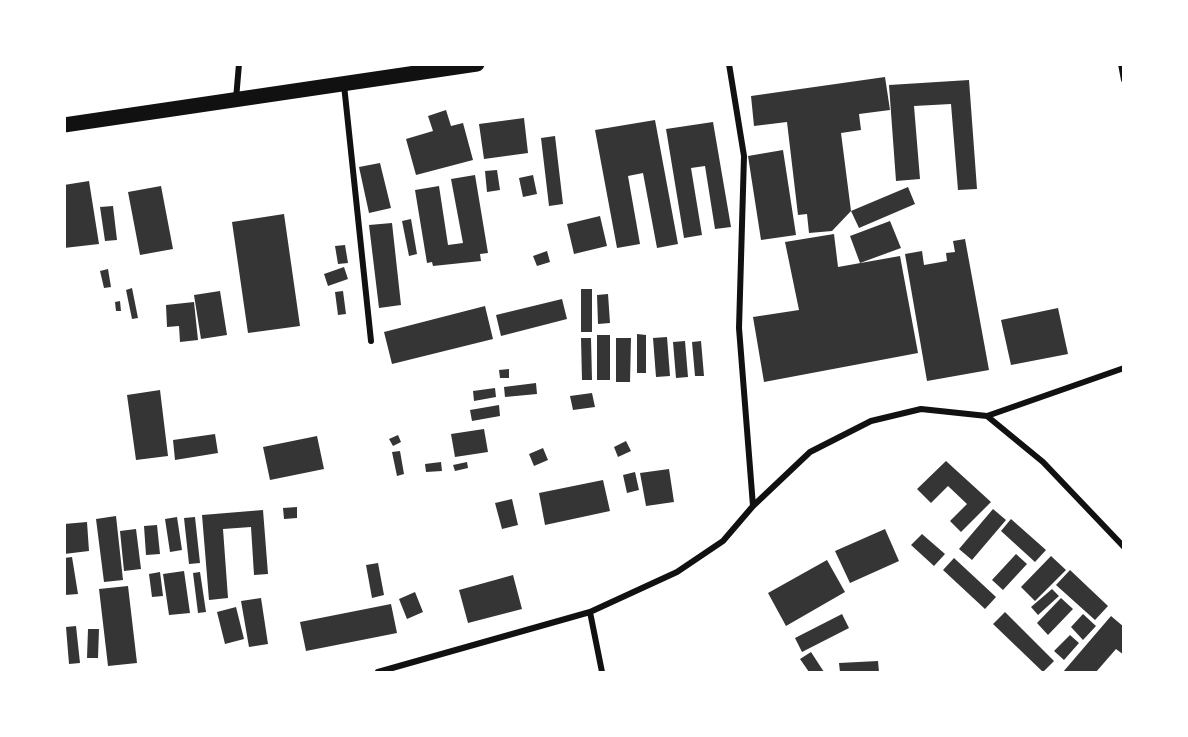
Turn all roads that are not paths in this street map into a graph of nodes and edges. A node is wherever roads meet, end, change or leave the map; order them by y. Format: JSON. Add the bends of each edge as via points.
{"nodes":[{"id":1,"x":239,"y":64,"type":"edge"},
{"id":2,"x":477,"y":64,"type":"edge"},
{"id":3,"x":729,"y":64,"type":"edge"},
{"id":4,"x":1121,"y":64,"type":"edge"},
{"id":5,"x":1124,"y":80,"type":"edge"},
{"id":6,"x":344,"y":84,"type":"junction"},
{"id":7,"x":236,"y":99,"type":"junction"},
{"id":8,"x":64,"y":125,"type":"edge"},
{"id":9,"x":371,"y":341,"type":"dead end"},
{"id":10,"x":1124,"y":368,"type":"edge"},
{"id":11,"x":987,"y":416,"type":"junction"},
{"id":12,"x":753,"y":506,"type":"junction"},
{"id":13,"x":1124,"y":547,"type":"edge"},
{"id":14,"x":590,"y":612,"type":"junction"},
{"id":15,"x":378,"y":672,"type":"edge"},
{"id":16,"x":602,"y":672,"type":"edge"}],
"edges":[{"from":1,"to":7,"type":"street"},
{"from":2,"to":6,"type":"main road"},
{"from":3,"to":12,"type":"street","via":[[744,156],[740,328]]},
{"from":4,"to":5,"type":"street"},
{"from":6,"to":7,"type":"main road"},
{"from":6,"to":9,"type":"street"},
{"from":7,"to":8,"type":"main road"},
{"from":10,"to":11,"type":"street"},
{"from":11,"to":12,"type":"street","via":[[921,410],[871,421],[810,452]]},
{"from":11,"to":13,"type":"street","via":[[1043,462]]},
{"from":12,"to":14,"type":"street","via":[[723,541],[676,572]]},
{"from":14,"to":15,"type":"street"},
{"from":14,"to":16,"type":"street"}]}
